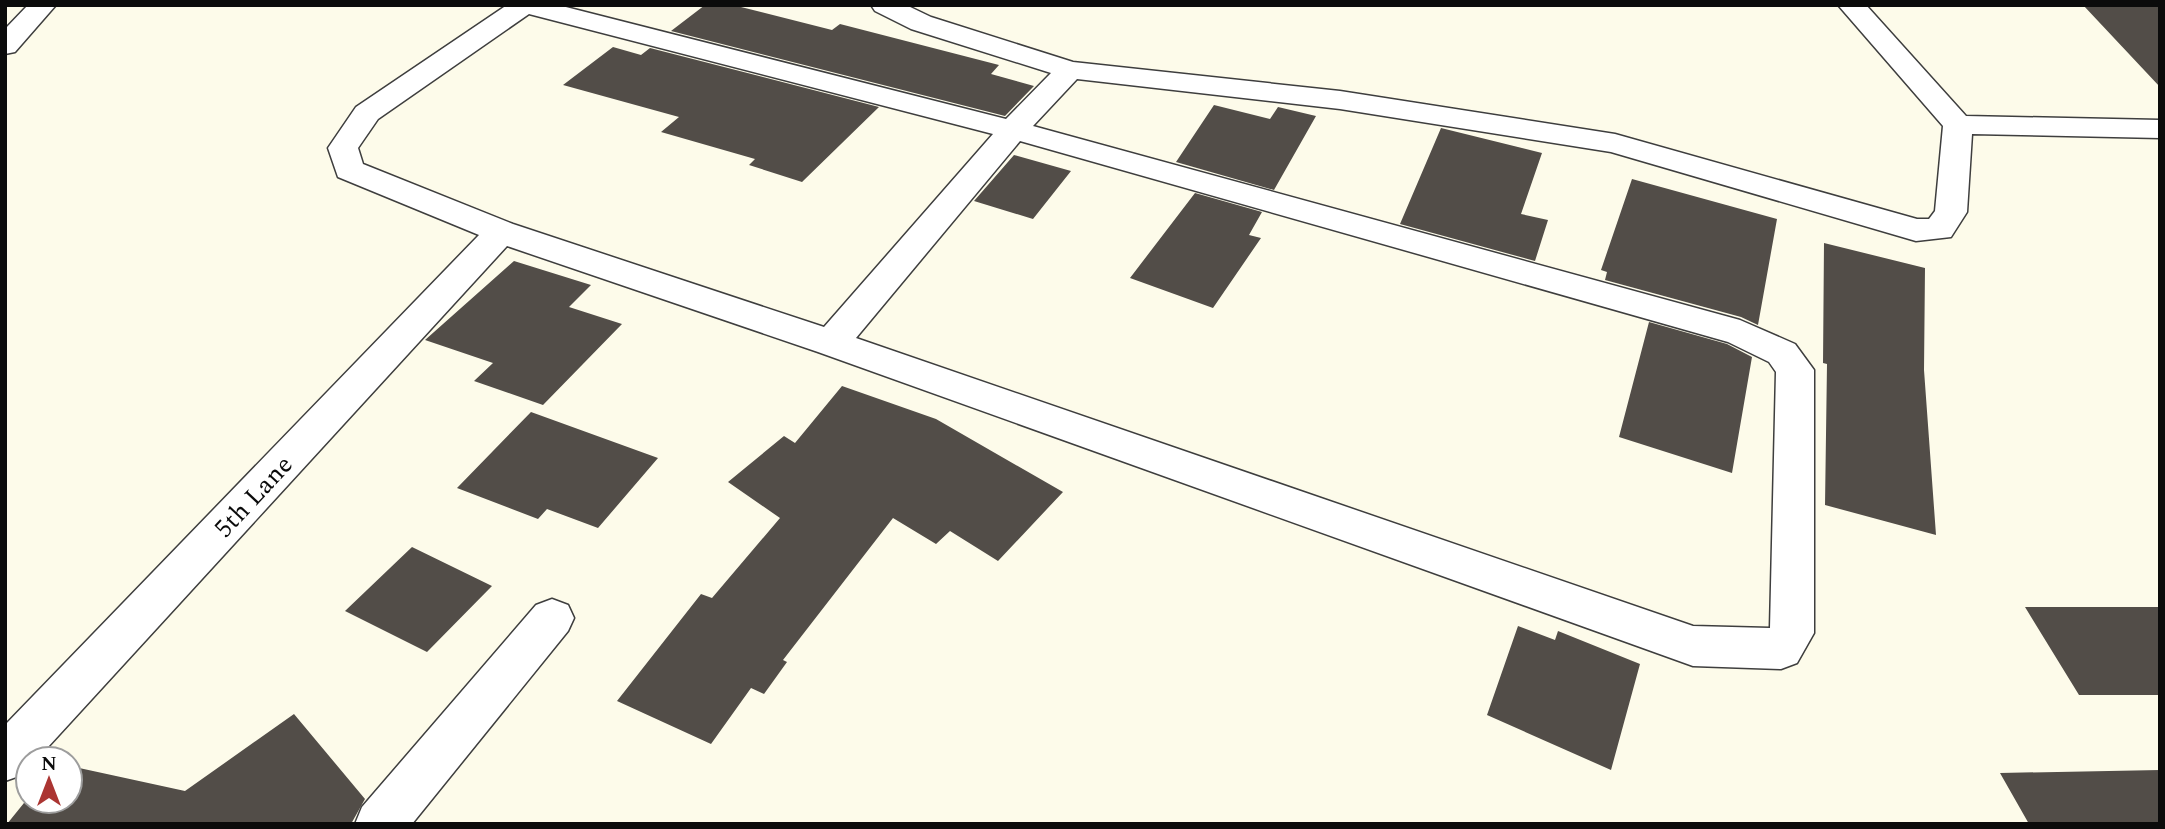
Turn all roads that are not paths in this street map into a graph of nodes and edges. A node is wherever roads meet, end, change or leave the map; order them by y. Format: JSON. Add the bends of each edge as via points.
{"nodes":[{"id":1,"x":43,"y":5,"type":"edge"},
{"id":2,"x":525,"y":5,"type":"edge"},
{"id":3,"x":884,"y":5,"type":"edge"},
{"id":4,"x":1851,"y":5,"type":"edge"},
{"id":5,"x":5,"y":47,"type":"edge"},
{"id":6,"x":1070,"y":70,"type":"junction"},
{"id":7,"x":1958,"y":125,"type":"junction"},
{"id":8,"x":2160,"y":129,"type":"edge"},
{"id":9,"x":1013,"y":130,"type":"junction"},
{"id":10,"x":501,"y":232,"type":"junction"},
{"id":11,"x":831,"y":343,"type":"junction"},
{"id":12,"x":552,"y":618,"type":"dead end"},
{"id":13,"x":5,"y":759,"type":"edge"},
{"id":14,"x":380,"y":824,"type":"edge"}],
"edges":[{"from":1,"to":5,"type":"street"},
{"from":2,"to":9,"type":"street"},
{"from":2,"to":10,"type":"street","via":[[368,113],[343,148],[349,170]]},
{"from":3,"to":6,"type":"street","via":[[921,23]]},
{"from":4,"to":7,"type":"street"},
{"from":6,"to":7,"type":"street","via":[[1339,100],[1615,143],[1916,230],[1939,229],[1951,212]]},
{"from":6,"to":9,"type":"street"},
{"from":7,"to":8,"type":"street"},
{"from":9,"to":11,"type":"street"},
{"from":9,"to":11,"type":"street","via":[[1740,333],[1782,353],[1795,370],[1792,633],[1781,649],[1693,646]]},
{"from":10,"to":11,"type":"street"},
{"from":10,"to":13,"type":"street","name":"5th Lane"},
{"from":12,"to":14,"type":"street"}]}
